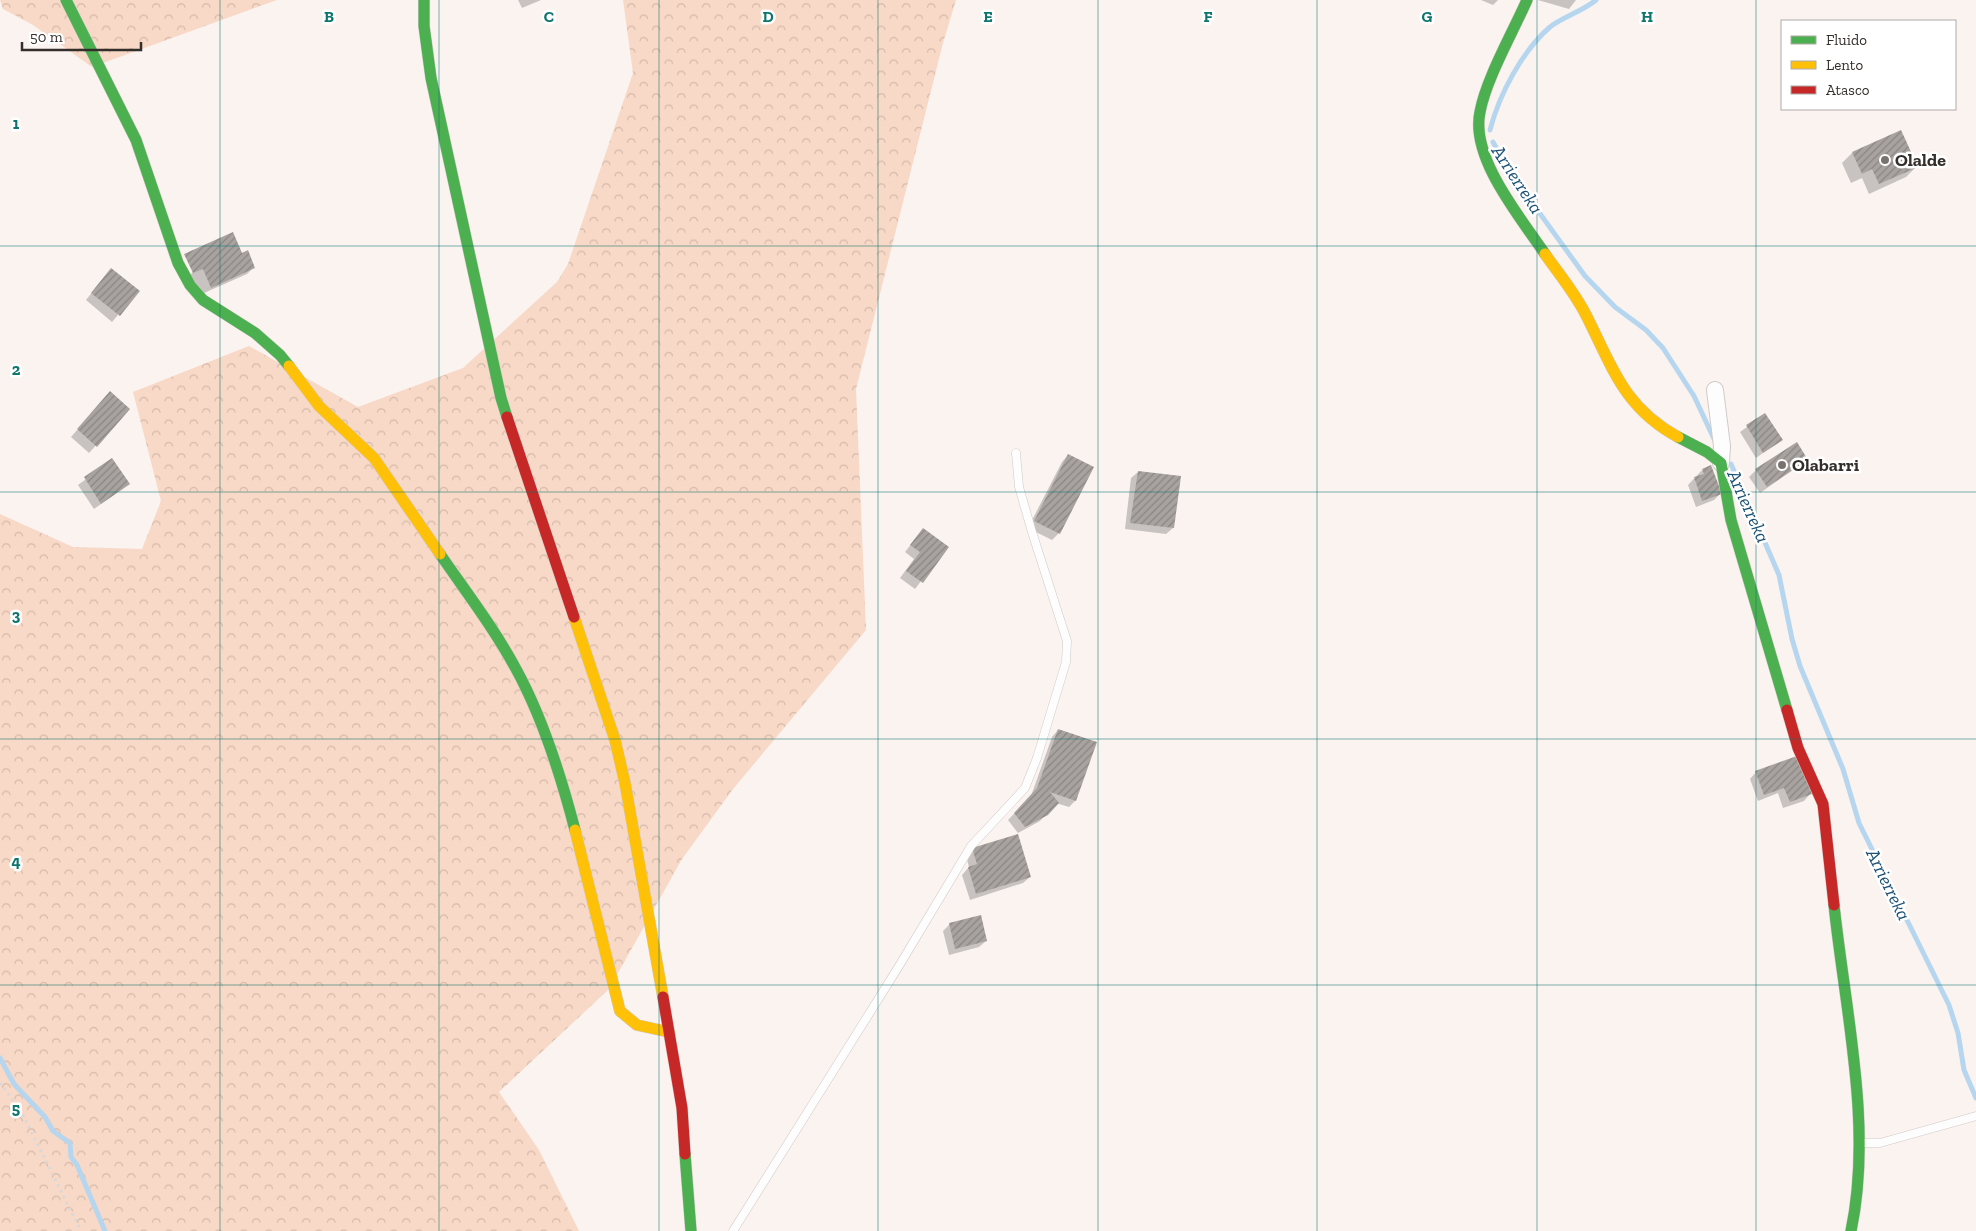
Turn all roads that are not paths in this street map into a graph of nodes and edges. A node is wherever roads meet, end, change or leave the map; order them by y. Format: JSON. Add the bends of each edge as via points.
{"nodes":[{"id":1,"x":66,"y":0,"type":"edge"},
{"id":2,"x":424,"y":0,"type":"edge"},
{"id":3,"x":1527,"y":0,"type":"edge"},
{"id":4,"x":1715,"y":390,"type":"dead end"},
{"id":5,"x":1016,"y":453,"type":"dead end"},
{"id":6,"x":1720,"y":464,"type":"junction"},
{"id":7,"x":669,"y":1032,"type":"junction"},
{"id":8,"x":1974,"y":1117,"type":"edge"},
{"id":9,"x":1859,"y":1143,"type":"junction"},
{"id":10,"x":691,"y":1231,"type":"edge"},
{"id":11,"x":733,"y":1231,"type":"edge"},
{"id":12,"x":1851,"y":1231,"type":"edge"}],
"edges":[{"from":1,"to":7,"type":"street","via":[[136,140],[178,263],[190,285],[203,300],[255,333],[280,355],[319,406],[374,458],[504,647],[532,700],[565,792],[620,1010],[637,1025]]},
{"from":2,"to":7,"type":"street","via":[[431,78],[501,398],[615,740]]},
{"from":3,"to":6,"type":"street","via":[[1479,114],[1481,140],[1491,172],[1585,312],[1612,372],[1633,403],[1674,435],[1707,452]]},
{"from":4,"to":6,"type":"street","via":[[1722,446]]},
{"from":5,"to":11,"type":"lane","via":[[1027,514],[1066,640],[1066,662],[1037,758],[1025,788],[971,846]]},
{"from":6,"to":9,"type":"street","via":[[1731,520],[1798,748],[1823,804],[1838,946],[1851,1026]]},
{"from":7,"to":10,"type":"street","via":[[682,1108]]},
{"from":8,"to":9,"type":"lane","via":[[1880,1143]]},
{"from":9,"to":12,"type":"street"}]}
